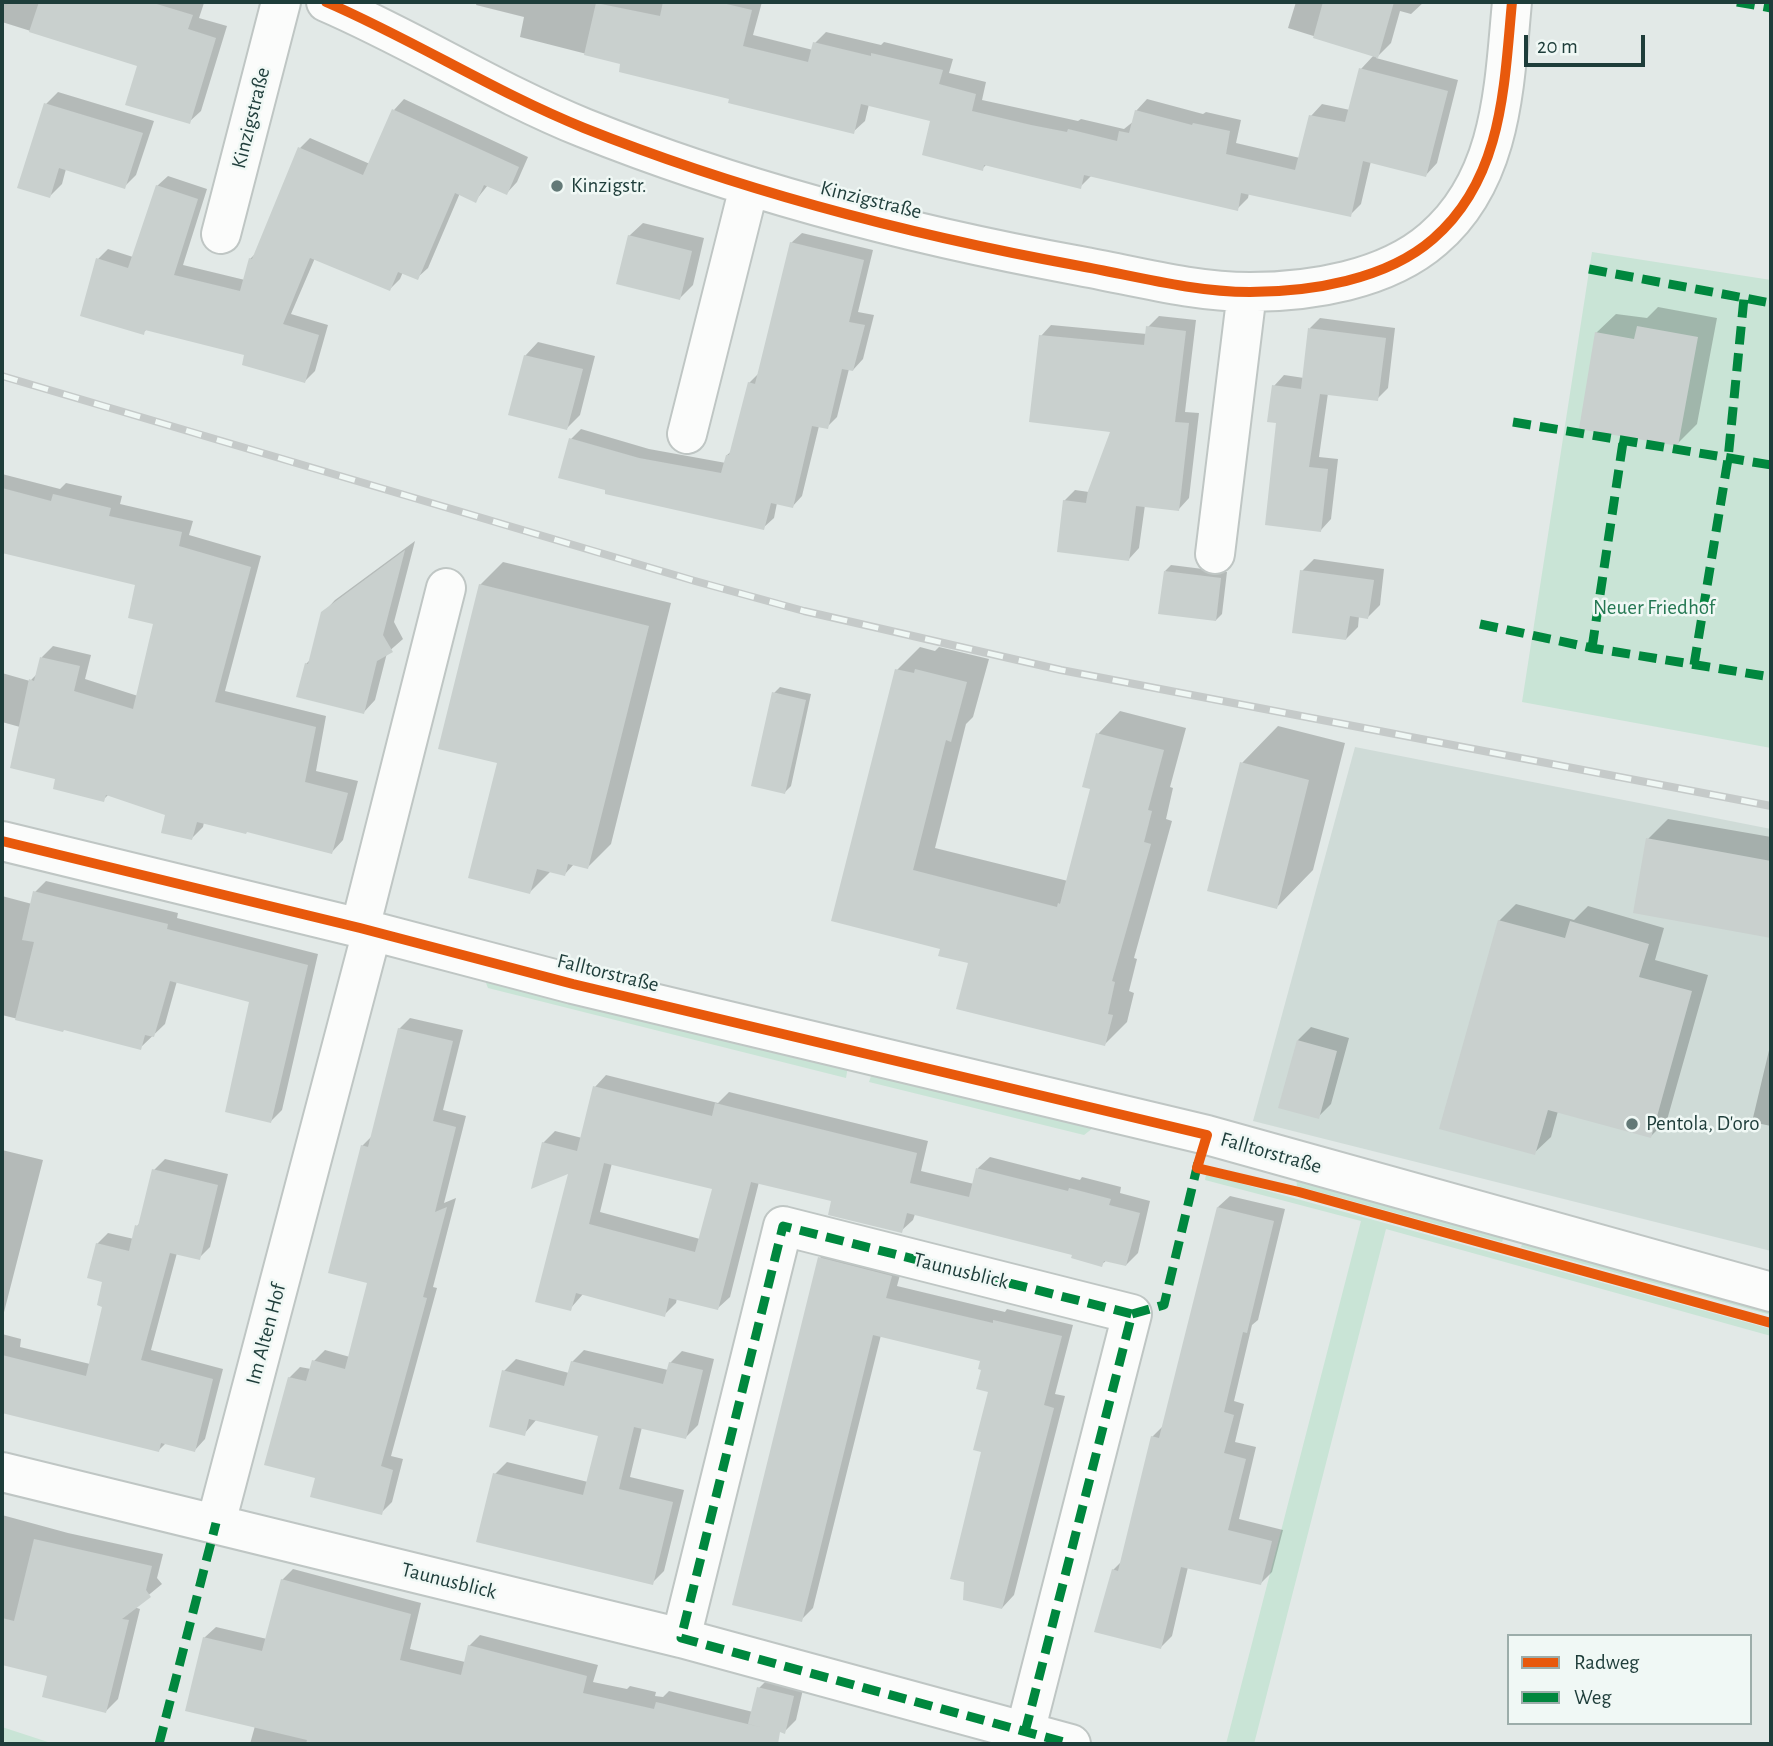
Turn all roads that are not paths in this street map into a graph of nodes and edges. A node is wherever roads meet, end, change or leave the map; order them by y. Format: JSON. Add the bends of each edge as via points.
{"nodes":[{"id":1,"x":281,"y":2,"type":"edge"},
{"id":2,"x":327,"y":2,"type":"edge"},
{"id":3,"x":1512,"y":2,"type":"edge"},
{"id":4,"x":749,"y":187,"type":"junction"},
{"id":5,"x":221,"y":234,"type":"dead end"},
{"id":6,"x":1247,"y":292,"type":"junction"},
{"id":7,"x":687,"y":435,"type":"dead end"},
{"id":8,"x":1215,"y":554,"type":"dead end"},
{"id":9,"x":446,"y":587,"type":"dead end"},
{"id":10,"x":2,"y":841,"type":"edge"},
{"id":11,"x":366,"y":930,"type":"junction"},
{"id":12,"x":1771,"y":1292,"type":"edge"},
{"id":13,"x":2,"y":1472,"type":"edge"},
{"id":14,"x":216,"y":1523,"type":"junction"},
{"id":15,"x":681,"y":1638,"type":"junction"},
{"id":16,"x":1025,"y":1732,"type":"junction"},
{"id":17,"x":1071,"y":1744,"type":"edge"}],
"edges":[{"from":1,"to":5,"type":"street","name":"Kinzigstraße"},
{"from":2,"to":4,"type":"street","name":"Kinzigstraße","via":[[533,106]]},
{"from":3,"to":6,"type":"street","name":"Kinzigstraße","via":[[1501,112],[1492,149],[1456,216],[1432,241],[1398,262],[1336,283]]},
{"from":4,"to":6,"type":"street","name":"Kinzigstraße","via":[[1013,254]]},
{"from":4,"to":7,"type":"street"},
{"from":6,"to":8,"type":"street"},
{"from":9,"to":11,"type":"street"},
{"from":10,"to":11,"type":"street","name":"Falltorstraße"},
{"from":11,"to":12,"type":"street","name":"Falltorstraße","via":[[1207,1135]]},
{"from":11,"to":14,"type":"street","name":"Im Alten Hof"},
{"from":13,"to":14,"type":"street"},
{"from":14,"to":15,"type":"street","name":"Taunusblick"},
{"from":15,"to":16,"type":"street","name":"Taunusblick"},
{"from":15,"to":16,"type":"street","name":"Taunusblick","via":[[783,1227],[1132,1314]]},
{"from":16,"to":17,"type":"street","name":"Taunusblick"}]}
